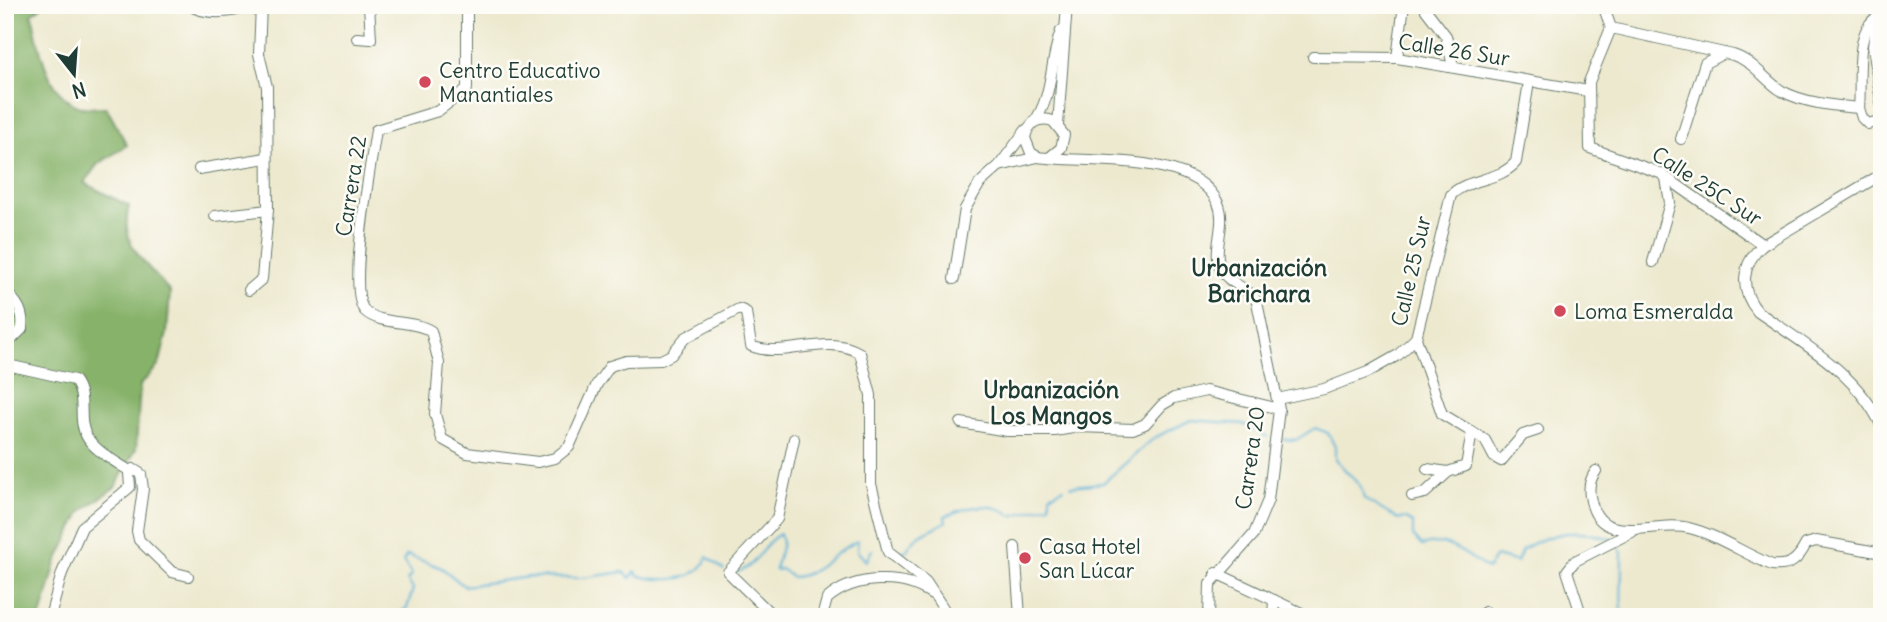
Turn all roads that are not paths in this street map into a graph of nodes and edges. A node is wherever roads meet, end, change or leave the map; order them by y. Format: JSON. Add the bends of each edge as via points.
{"nodes":[{"id":1,"x":190,"y":5,"type":"edge"},
{"id":2,"x":249,"y":5,"type":"edge"},
{"id":3,"x":261,"y":5,"type":"edge"},
{"id":4,"x":369,"y":5,"type":"edge"},
{"id":5,"x":467,"y":5,"type":"edge"},
{"id":6,"x":1067,"y":5,"type":"edge"},
{"id":7,"x":1404,"y":5,"type":"edge"},
{"id":8,"x":1603,"y":5,"type":"edge"},
{"id":9,"x":1426,"y":10,"type":"dead end"},
{"id":10,"x":1882,"y":15,"type":"edge"},
{"id":11,"x":1064,"y":24,"type":"junction"},
{"id":12,"x":1611,"y":28,"type":"junction"},
{"id":13,"x":357,"y":38,"type":"dead end"},
{"id":14,"x":1724,"y":53,"type":"junction"},
{"id":15,"x":1313,"y":57,"type":"dead end"},
{"id":16,"x":1397,"y":58,"type":"junction"},
{"id":17,"x":1453,"y":66,"type":"junction"},
{"id":18,"x":1529,"y":82,"type":"junction"},
{"id":19,"x":1879,"y":86,"type":"junction"},
{"id":20,"x":1588,"y":91,"type":"junction"},
{"id":21,"x":1882,"y":98,"type":"edge"},
{"id":22,"x":1859,"y":108,"type":"junction"},
{"id":23,"x":1882,"y":109,"type":"edge"},
{"id":24,"x":1882,"y":120,"type":"edge"},
{"id":25,"x":1058,"y":125,"type":"junction"},
{"id":26,"x":1030,"y":126,"type":"junction"},
{"id":27,"x":1681,"y":139,"type":"dead end"},
{"id":28,"x":1064,"y":141,"type":"junction"},
{"id":29,"x":1044,"y":157,"type":"junction"},
{"id":30,"x":266,"y":158,"type":"junction"},
{"id":31,"x":1085,"y":160,"type":"junction"},
{"id":32,"x":999,"y":166,"type":"junction"},
{"id":33,"x":199,"y":169,"type":"dead end"},
{"id":34,"x":1882,"y":174,"type":"edge"},
{"id":35,"x":1666,"y":178,"type":"junction"},
{"id":36,"x":268,"y":210,"type":"junction"},
{"id":37,"x":215,"y":216,"type":"dead end"},
{"id":38,"x":1763,"y":245,"type":"junction"},
{"id":39,"x":1653,"y":262,"type":"dead end"},
{"id":40,"x":954,"y":279,"type":"dead end"},
{"id":41,"x":248,"y":290,"type":"dead end"},
{"id":42,"x":5,"y":293,"type":"edge"},
{"id":43,"x":1416,"y":338,"type":"junction"},
{"id":44,"x":5,"y":346,"type":"edge"},
{"id":45,"x":5,"y":361,"type":"edge"},
{"id":46,"x":1278,"y":404,"type":"junction"},
{"id":47,"x":961,"y":424,"type":"dead end"},
{"id":48,"x":1882,"y":427,"type":"edge"},
{"id":49,"x":1538,"y":430,"type":"dead end"},
{"id":50,"x":1472,"y":432,"type":"junction"},
{"id":51,"x":794,"y":439,"type":"dead end"},
{"id":52,"x":1427,"y":469,"type":"dead end"},
{"id":53,"x":130,"y":471,"type":"junction"},
{"id":54,"x":1597,"y":471,"type":"dead end"},
{"id":55,"x":1448,"y":472,"type":"junction"},
{"id":56,"x":1412,"y":496,"type":"dead end"},
{"id":57,"x":1632,"y":531,"type":"junction"},
{"id":58,"x":1015,"y":547,"type":"dead end"},
{"id":59,"x":1882,"y":553,"type":"edge"},
{"id":60,"x":1216,"y":573,"type":"junction"},
{"id":61,"x":188,"y":576,"type":"dead end"},
{"id":62,"x":938,"y":598,"type":"junction"},
{"id":63,"x":1273,"y":600,"type":"junction"},
{"id":64,"x":50,"y":617,"type":"edge"},
{"id":65,"x":774,"y":617,"type":"edge"},
{"id":66,"x":822,"y":617,"type":"edge"},
{"id":67,"x":949,"y":617,"type":"edge"},
{"id":68,"x":1020,"y":617,"type":"edge"},
{"id":69,"x":1209,"y":617,"type":"edge"},
{"id":70,"x":1273,"y":617,"type":"edge"},
{"id":71,"x":1310,"y":617,"type":"edge"},
{"id":72,"x":1582,"y":617,"type":"edge"}],
"edges":[{"from":1,"to":2,"type":"street","via":[[215,11],[241,10]]},
{"from":3,"to":30,"type":"street","via":[[259,54],[267,87]]},
{"from":4,"to":13,"type":"street","via":[[370,39]]},
{"from":5,"to":62,"type":"street","name":"Carrera 22","via":[[467,89],[438,111],[376,130],[358,269],[360,304],[374,317],[431,331],[439,363],[438,433],[455,449],[483,456],[538,463],[555,458],[569,447],[610,366],[661,360],[685,338],[739,309],[749,318],[751,346],[761,350],[818,345],[860,353],[871,394],[871,484],[888,552],[895,562],[918,574]]},
{"from":6,"to":11,"type":"street"},
{"from":7,"to":16,"type":"street"},
{"from":8,"to":12,"type":"street"},
{"from":9,"to":17,"type":"street","via":[[1446,36]]},
{"from":10,"to":19,"type":"street","via":[[1874,30]]},
{"from":10,"to":22,"type":"street","via":[[1871,21],[1863,37]]},
{"from":11,"to":25,"type":"street"},
{"from":11,"to":26,"type":"street","via":[[1043,108]]},
{"from":12,"to":14,"type":"street"},
{"from":12,"to":20,"type":"street"},
{"from":14,"to":22,"type":"street","via":[[1749,62],[1790,95]]},
{"from":14,"to":27,"type":"street","via":[[1705,63]]},
{"from":15,"to":16,"type":"street","name":"Calle 26 Sur"},
{"from":16,"to":17,"type":"street","name":"Calle 26 Sur"},
{"from":17,"to":18,"type":"street","name":"Calle 26 Sur"},
{"from":18,"to":20,"type":"street","name":"Calle 26 Sur"},
{"from":18,"to":43,"type":"street","name":"Calle 25 Sur","via":[[1516,162],[1498,175],[1457,189],[1446,208]]},
{"from":19,"to":21,"type":"street"},
{"from":19,"to":23,"type":"street"},
{"from":20,"to":35,"type":"street","name":"Calle 25C Sur","via":[[1590,148],[1649,167]]},
{"from":22,"to":24,"type":"street","via":[[1868,124]]},
{"from":25,"to":26,"type":"street","via":[[1047,119]]},
{"from":25,"to":28,"type":"street"},
{"from":26,"to":29,"type":"street","via":[[1026,146]]},
{"from":26,"to":32,"type":"street"},
{"from":28,"to":29,"type":"street","via":[[1056,154]]},
{"from":28,"to":31,"type":"street"},
{"from":29,"to":31,"type":"street","name":"Carrera 20"},
{"from":29,"to":32,"type":"street","name":"Carrera 20"},
{"from":30,"to":33,"type":"street"},
{"from":30,"to":36,"type":"street"},
{"from":31,"to":46,"type":"street","name":"Carrera 20","via":[[1185,172],[1211,191],[1222,216],[1219,264],[1226,276],[1257,302]]},
{"from":32,"to":40,"type":"street","via":[[980,183],[965,209]]},
{"from":34,"to":38,"type":"street"},
{"from":35,"to":38,"type":"street","name":"Calle 25C Sur"},
{"from":35,"to":39,"type":"street","via":[[1670,203]]},
{"from":36,"to":37,"type":"street"},
{"from":36,"to":41,"type":"street","via":[[262,279]]},
{"from":38,"to":48,"type":"street","via":[[1745,272],[1751,304],[1818,353],[1866,401]]},
{"from":42,"to":44,"type":"street","via":[[20,308],[23,324]]},
{"from":43,"to":46,"type":"street","name":"Calle 25 Sur","via":[[1388,363]]},
{"from":43,"to":50,"type":"street","via":[[1442,414]]},
{"from":45,"to":53,"type":"street","via":[[74,380],[81,393],[87,439]]},
{"from":46,"to":47,"type":"street","name":"Calle 25 Sur","via":[[1197,391],[1168,402],[1133,429],[1007,431]]},
{"from":46,"to":60,"type":"street","name":"Carrera 20","via":[[1264,514],[1254,534]]},
{"from":49,"to":50,"type":"street","via":[[1523,435],[1501,461],[1485,440]]},
{"from":50,"to":55,"type":"street","via":[[1467,464]]},
{"from":51,"to":65,"type":"street","via":[[777,519],[727,572]]},
{"from":52,"to":55,"type":"street"},
{"from":53,"to":61,"type":"street","via":[[136,469],[143,483],[136,531],[139,540],[172,572]]},
{"from":53,"to":64,"type":"street","via":[[130,488],[82,527]]},
{"from":54,"to":57,"type":"street","via":[[1589,486],[1594,512],[1606,524]]},
{"from":55,"to":56,"type":"street","via":[[1425,493]]},
{"from":57,"to":59,"type":"street","via":[[1686,527],[1761,561],[1783,566],[1797,559],[1806,544],[1816,541]]},
{"from":57,"to":72,"type":"street","via":[[1575,561],[1567,570]]},
{"from":58,"to":68,"type":"street"},
{"from":60,"to":63,"type":"street"},
{"from":60,"to":69,"type":"street","via":[[1207,594]]},
{"from":62,"to":66,"type":"street","via":[[905,581],[857,581],[827,599]]},
{"from":62,"to":67,"type":"street"},
{"from":63,"to":70,"type":"street"},
{"from":63,"to":71,"type":"street"}]}
